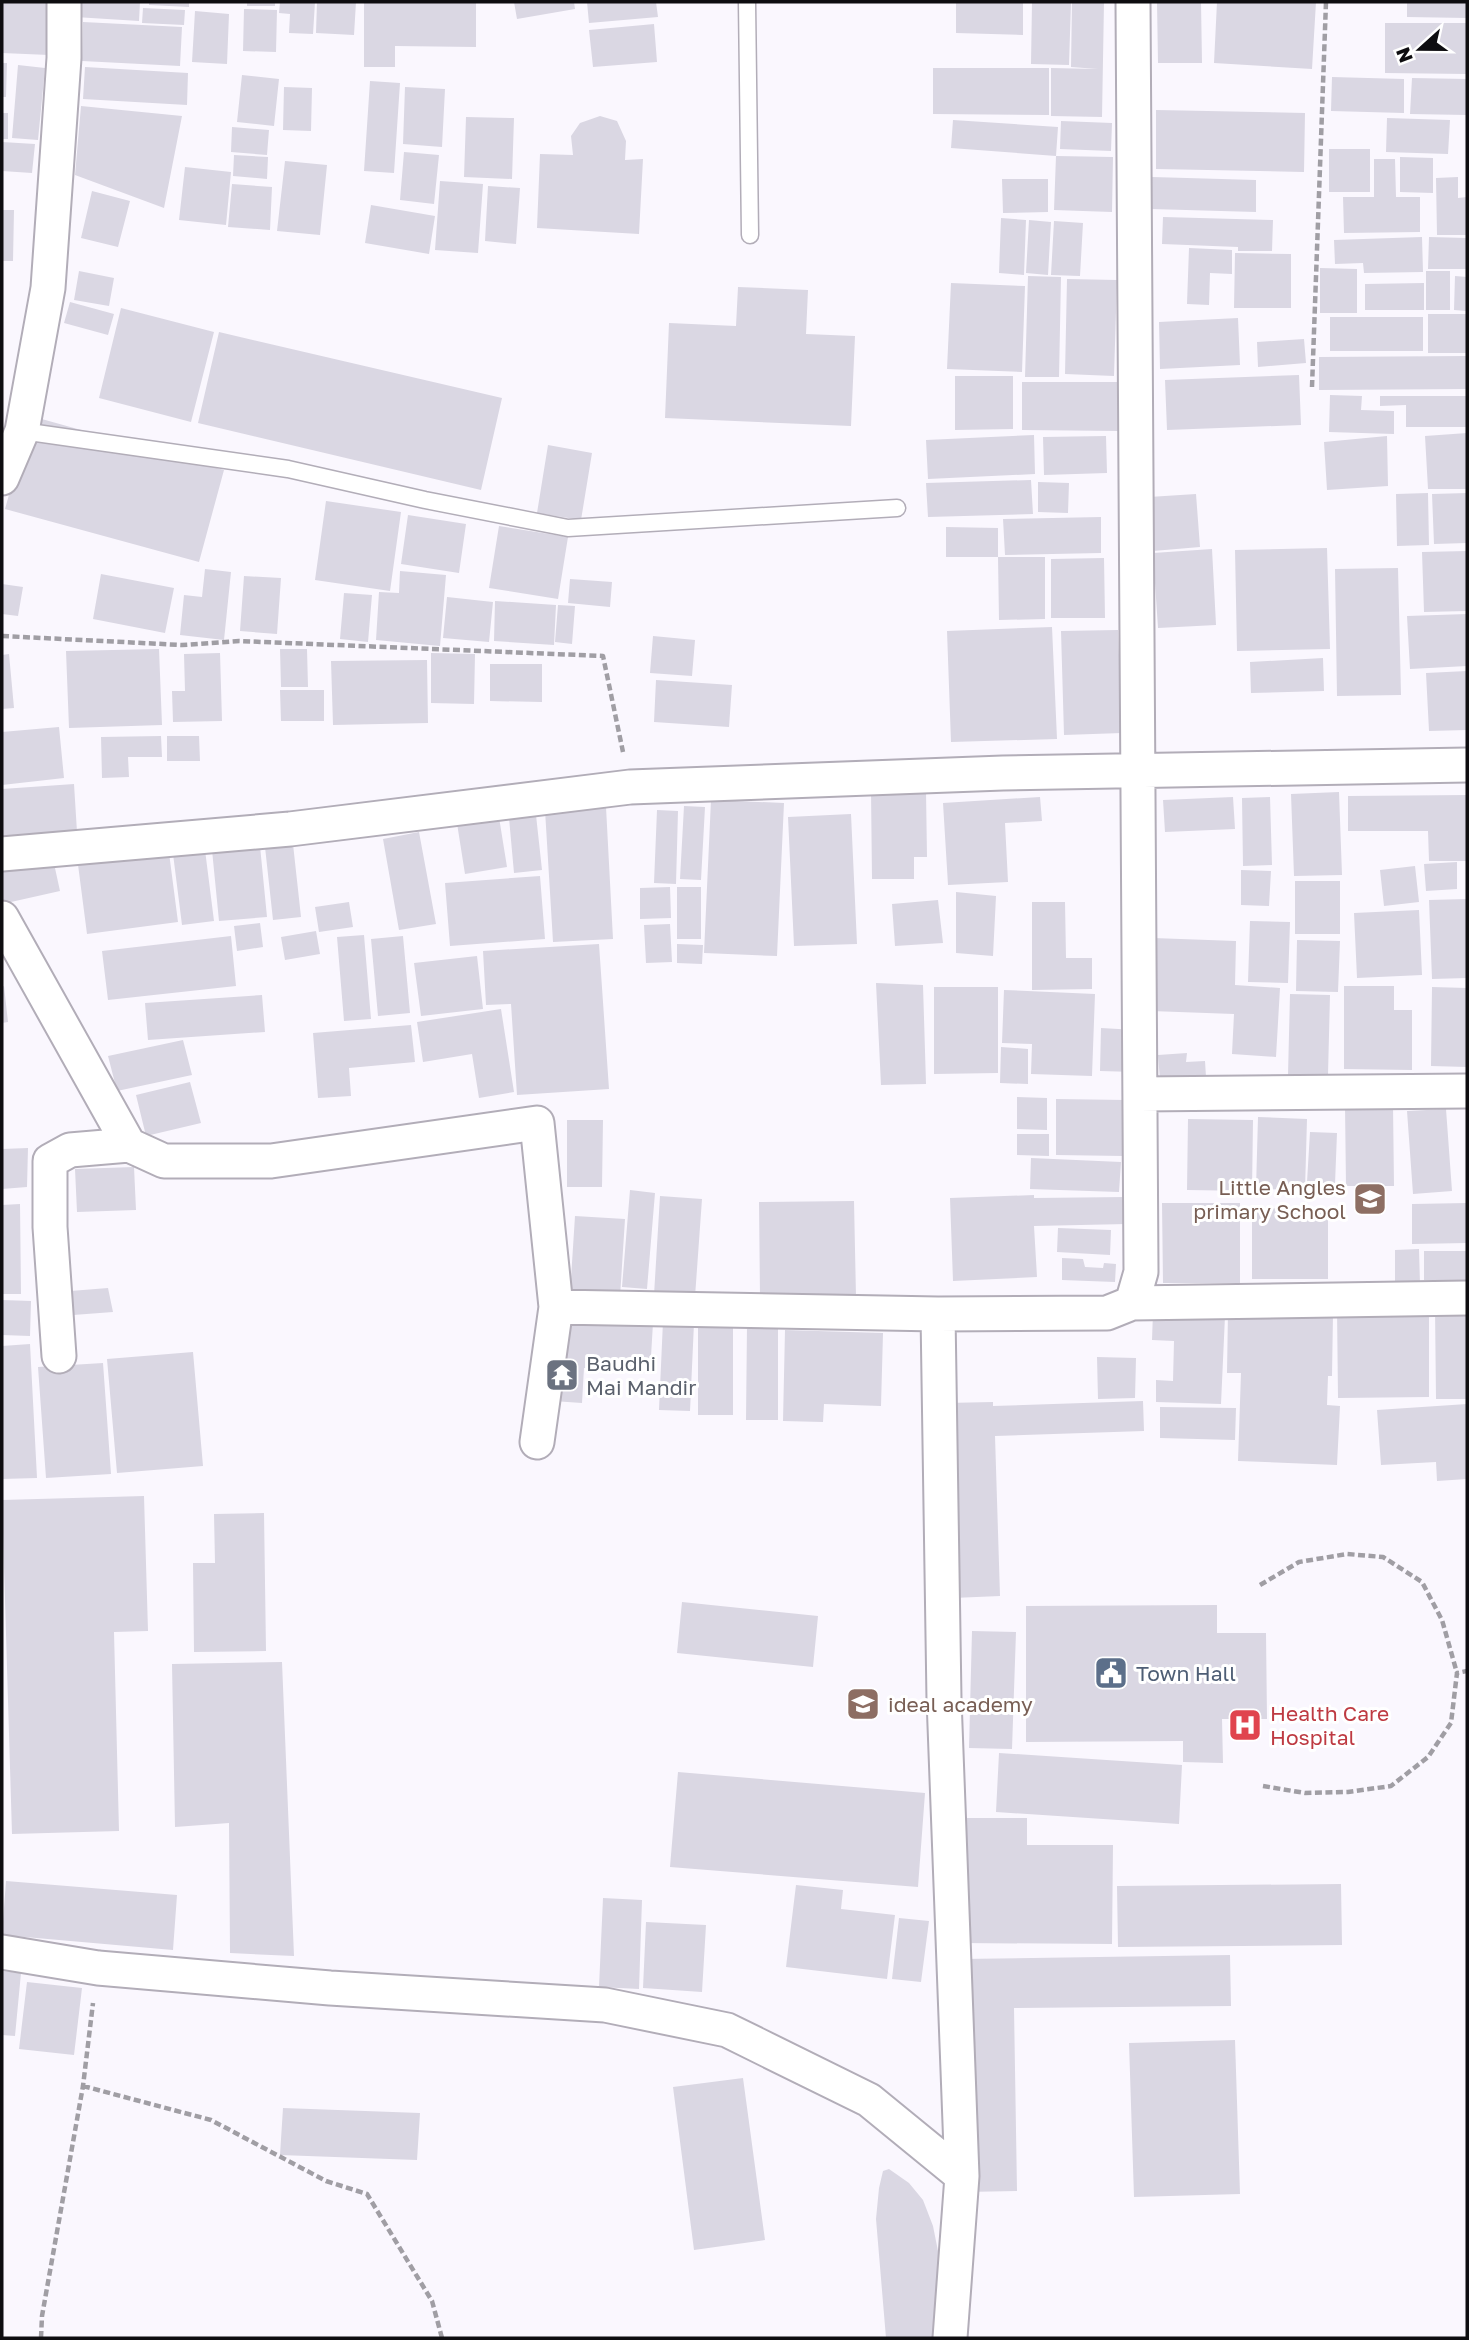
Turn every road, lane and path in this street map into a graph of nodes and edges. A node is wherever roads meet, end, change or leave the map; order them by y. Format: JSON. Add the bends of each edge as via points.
{"nodes":[{"id":1,"x":64,"y":2,"type":"edge"},
{"id":2,"x":747,"y":2,"type":"edge"},
{"id":3,"x":1133,"y":2,"type":"edge"},
{"id":4,"x":1326,"y":2,"type":"edge"},
{"id":5,"x":750,"y":235,"type":"dead end"},
{"id":6,"x":1312,"y":387,"type":"dead end"},
{"id":7,"x":22,"y":431,"type":"junction"},
{"id":8,"x":2,"y":478,"type":"edge"},
{"id":9,"x":897,"y":508,"type":"dead end"},
{"id":10,"x":2,"y":636,"type":"edge"},
{"id":11,"x":1467,"y":765,"type":"edge"},
{"id":12,"x":1136,"y":771,"type":"junction"},
{"id":13,"x":630,"y":787,"type":"junction"},
{"id":14,"x":2,"y":853,"type":"edge"},
{"id":15,"x":2,"y":918,"type":"edge"},
{"id":16,"x":1467,"y":1091,"type":"edge"},
{"id":17,"x":1140,"y":1094,"type":"junction"},
{"id":18,"x":129,"y":1145,"type":"junction"},
{"id":19,"x":1467,"y":1298,"type":"edge"},
{"id":20,"x":1132,"y":1303,"type":"junction"},
{"id":21,"x":556,"y":1307,"type":"junction"},
{"id":22,"x":938,"y":1314,"type":"junction"},
{"id":23,"x":59,"y":1356,"type":"dead end"},
{"id":24,"x":537,"y":1442,"type":"dead end"},
{"id":25,"x":1260,"y":1585,"type":"dead end"},
{"id":26,"x":1467,"y":1671,"type":"edge"},
{"id":27,"x":1457,"y":1673,"type":"junction"},
{"id":28,"x":1263,"y":1786,"type":"dead end"},
{"id":29,"x":2,"y":1952,"type":"edge"},
{"id":30,"x":98,"y":1968,"type":"junction"},
{"id":31,"x":83,"y":2086,"type":"junction"},
{"id":32,"x":962,"y":2176,"type":"junction"},
{"id":33,"x":41,"y":2338,"type":"edge"},
{"id":34,"x":442,"y":2338,"type":"edge"},
{"id":35,"x":950,"y":2338,"type":"edge"}],
"edges":[{"from":1,"to":7,"type":"street","via":[[48,288]]},
{"from":2,"to":5,"type":"lane"},
{"from":3,"to":12,"type":"street"},
{"from":4,"to":6,"type":"path"},
{"from":7,"to":8,"type":"street"},
{"from":7,"to":9,"type":"lane","via":[[288,469],[568,528]]},
{"from":10,"to":13,"type":"path","via":[[603,656]]},
{"from":11,"to":12,"type":"street"},
{"from":12,"to":13,"type":"street"},
{"from":12,"to":17,"type":"street"},
{"from":13,"to":14,"type":"street","via":[[290,829]]},
{"from":15,"to":18,"type":"street"},
{"from":16,"to":17,"type":"street"},
{"from":17,"to":20,"type":"street","via":[[1141,1272]]},
{"from":18,"to":21,"type":"street","via":[[164,1161],[271,1161],[537,1123]]},
{"from":18,"to":23,"type":"street","via":[[70,1150],[50,1161]]},
{"from":19,"to":20,"type":"street"},
{"from":20,"to":22,"type":"street","via":[[1107,1313]]},
{"from":21,"to":22,"type":"street"},
{"from":21,"to":24,"type":"street"},
{"from":22,"to":32,"type":"street","via":[[944,1699]]},
{"from":25,"to":27,"type":"path","via":[[1299,1562],[1347,1554],[1383,1557],[1422,1582],[1442,1620]]},
{"from":26,"to":27,"type":"path"},
{"from":27,"to":28,"type":"path","via":[[1451,1723],[1428,1757],[1391,1786],[1306,1793]]},
{"from":29,"to":30,"type":"street"},
{"from":30,"to":31,"type":"path"},
{"from":30,"to":32,"type":"street","via":[[330,1989],[605,2005],[727,2030],[869,2100]]},
{"from":31,"to":33,"type":"path"},
{"from":31,"to":34,"type":"path","via":[[211,2120],[326,2180],[367,2193],[432,2301]]},
{"from":32,"to":35,"type":"street"}]}
